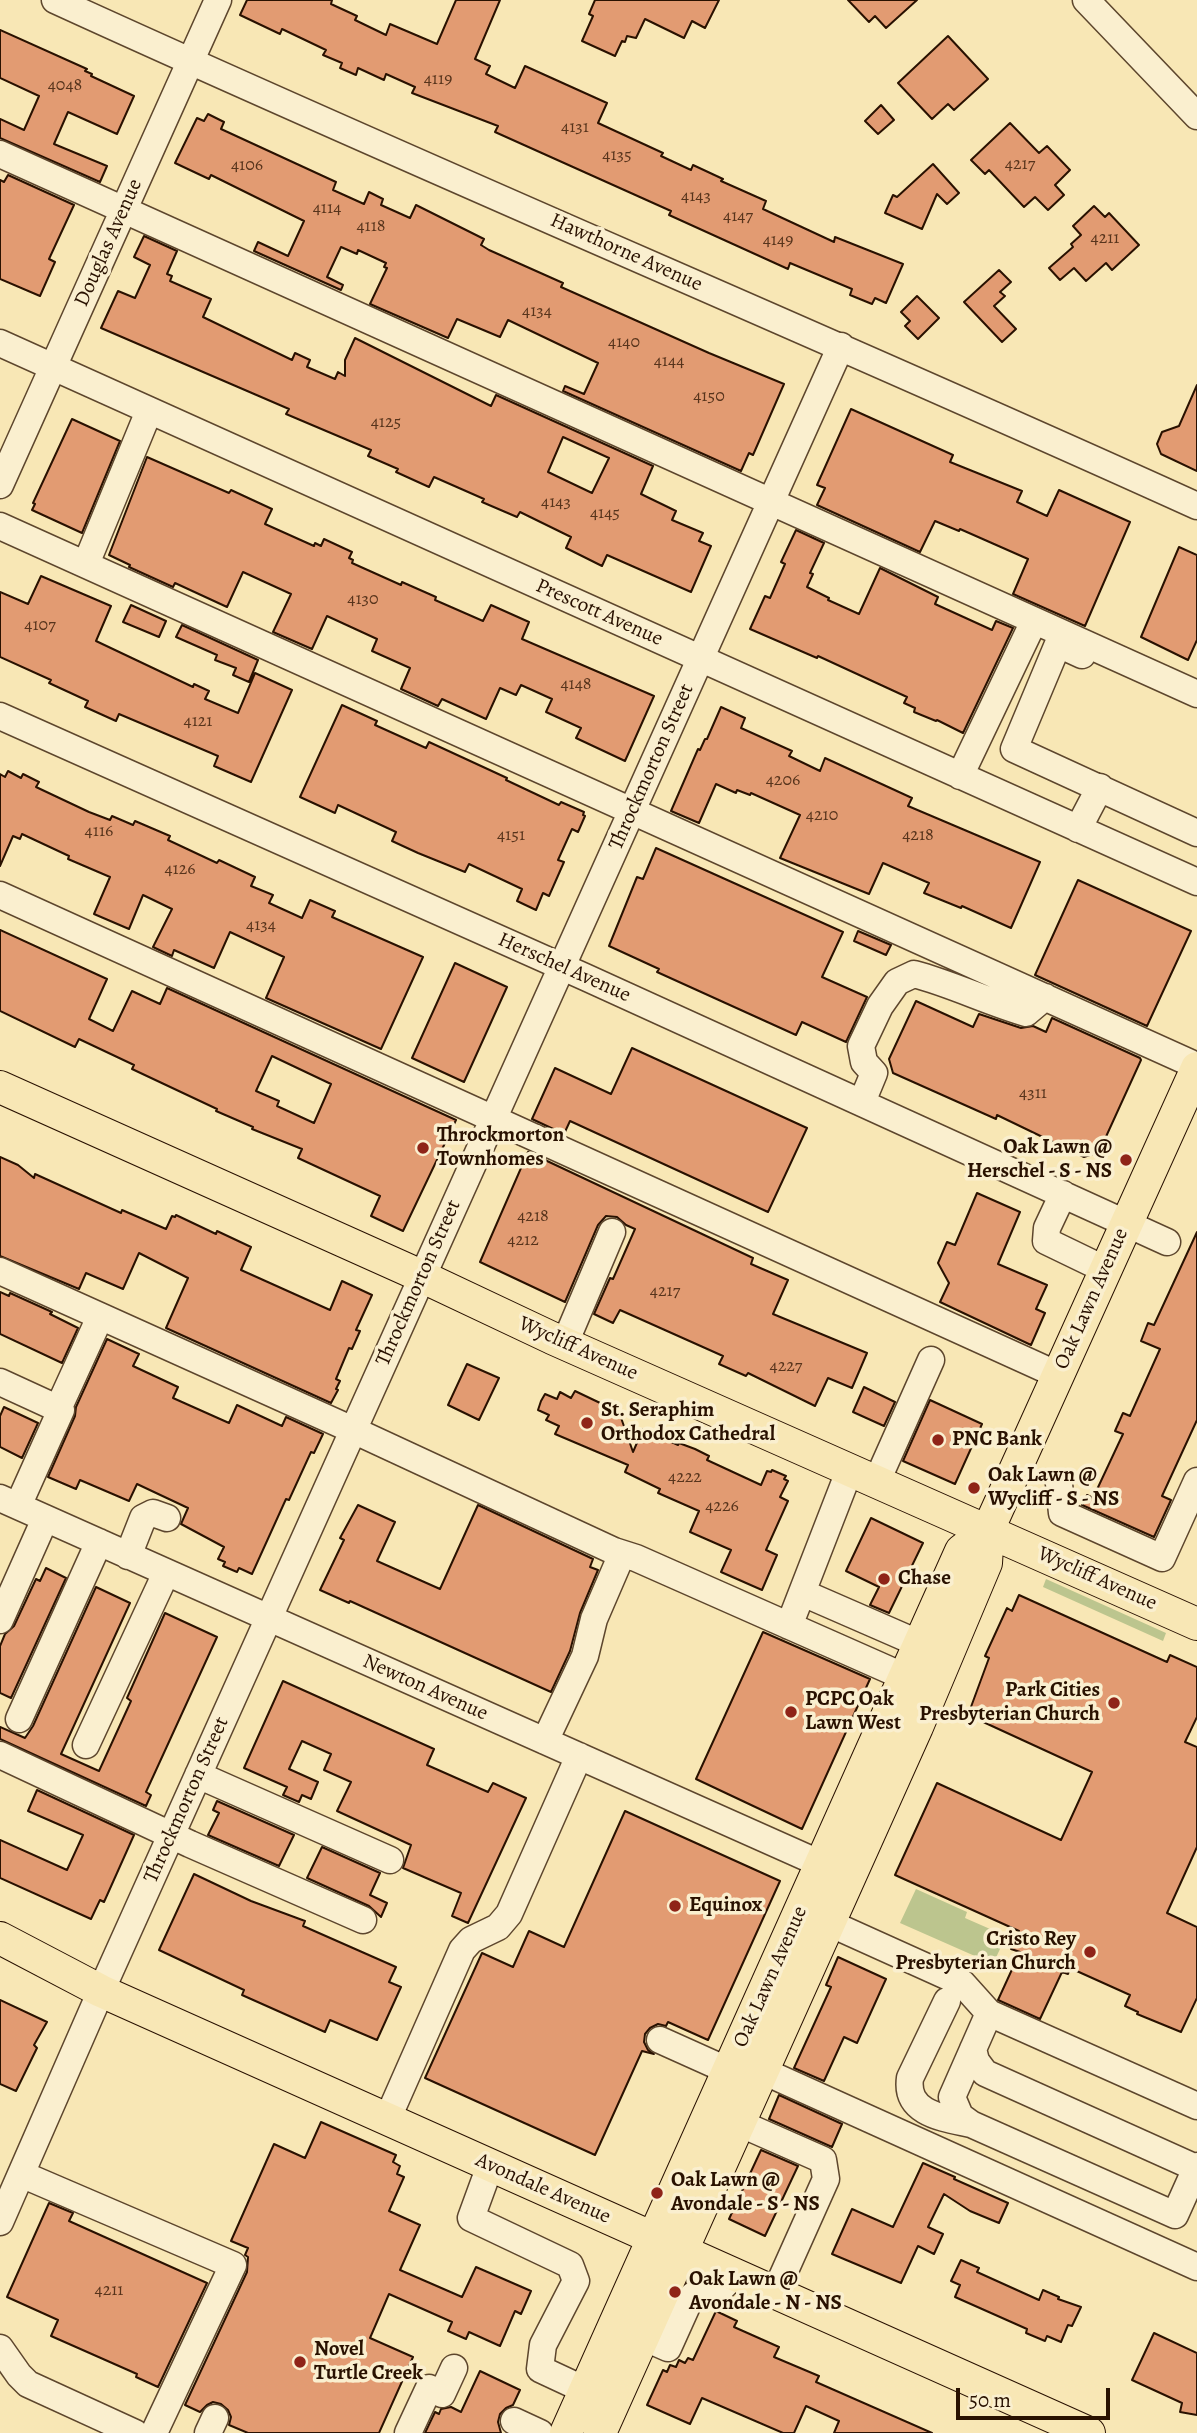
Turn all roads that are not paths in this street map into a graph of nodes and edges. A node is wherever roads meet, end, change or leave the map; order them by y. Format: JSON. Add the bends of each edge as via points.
{"nodes":[{"id":1,"x":55,"y":0,"type":"edge"},
{"id":2,"x":218,"y":0,"type":"edge"},
{"id":3,"x":1086,"y":0,"type":"edge"},
{"id":4,"x":190,"y":62,"type":"junction"},
{"id":5,"x":1197,"y":116,"type":"edge"},
{"id":6,"x":0,"y":154,"type":"edge"},
{"id":7,"x":124,"y":210,"type":"junction"},
{"id":8,"x":0,"y":343,"type":"edge"},
{"id":9,"x":841,"y":346,"type":"junction"},
{"id":10,"x":53,"y":368,"type":"junction"},
{"id":11,"x":149,"y":411,"type":"junction"},
{"id":12,"x":0,"y":485,"type":"edge"},
{"id":13,"x":772,"y":501,"type":"junction"},
{"id":14,"x":1197,"y":506,"type":"edge"},
{"id":15,"x":0,"y":526,"type":"edge"},
{"id":16,"x":86,"y":564,"type":"junction"},
{"id":17,"x":1034,"y":621,"type":"junction"},
{"id":18,"x":701,"y":658,"type":"junction"},
{"id":19,"x":1197,"y":694,"type":"edge"},
{"id":20,"x":1197,"y":707,"type":"edge"},
{"id":21,"x":0,"y":716,"type":"edge"},
{"id":22,"x":1014,"y":750,"type":"junction"},
{"id":23,"x":960,"y":776,"type":"junction"},
{"id":24,"x":1100,"y":788,"type":"junction"},
{"id":25,"x":992,"y":790,"type":"junction"},
{"id":26,"x":632,"y":812,"type":"junction"},
{"id":27,"x":1078,"y":829,"type":"junction"},
{"id":28,"x":1197,"y":833,"type":"edge"},
{"id":29,"x":1197,"y":882,"type":"edge"},
{"id":30,"x":0,"y":895,"type":"edge"},
{"id":31,"x":562,"y":967,"type":"junction"},
{"id":32,"x":1045,"y":997,"type":"junction"},
{"id":33,"x":1197,"y":1067,"type":"edge"},
{"id":34,"x":0,"y":1087,"type":"edge"},
{"id":35,"x":862,"y":1102,"type":"junction"},
{"id":36,"x":493,"y":1120,"type":"junction"},
{"id":37,"x":1063,"y":1194,"type":"junction"},
{"id":38,"x":1127,"y":1223,"type":"junction"},
{"id":39,"x":612,"y":1233,"type":"dead end"},
{"id":40,"x":1167,"y":1241,"type":"dead end"},
{"id":41,"x":1105,"y":1270,"type":"junction"},
{"id":42,"x":0,"y":1271,"type":"edge"},
{"id":43,"x":422,"y":1277,"type":"junction"},
{"id":44,"x":100,"y":1317,"type":"junction"},
{"id":45,"x":565,"y":1343,"type":"junction"},
{"id":46,"x":931,"y":1360,"type":"dead end"},
{"id":47,"x":1058,"y":1375,"type":"junction"},
{"id":48,"x":0,"y":1382,"type":"edge"},
{"id":49,"x":58,"y":1409,"type":"junction"},
{"id":50,"x":353,"y":1430,"type":"junction"},
{"id":51,"x":864,"y":1475,"type":"junction"},
{"id":52,"x":1197,"y":1481,"type":"edge"},
{"id":53,"x":1059,"y":1484,"type":"dead end"},
{"id":54,"x":9,"y":1502,"type":"edge"},
{"id":55,"x":167,"y":1518,"type":"dead end"},
{"id":56,"x":46,"y":1519,"type":"junction"},
{"id":57,"x":988,"y":1530,"type":"junction"},
{"id":58,"x":99,"y":1542,"type":"junction"},
{"id":59,"x":614,"y":1551,"type":"junction"},
{"id":60,"x":128,"y":1556,"type":"junction"},
{"id":61,"x":166,"y":1573,"type":"junction"},
{"id":62,"x":803,"y":1593,"type":"junction"},
{"id":63,"x":268,"y":1619,"type":"junction"},
{"id":64,"x":0,"y":1620,"type":"edge"},
{"id":65,"x":1197,"y":1624,"type":"edge"},
{"id":66,"x":789,"y":1626,"type":"junction"},
{"id":67,"x":920,"y":1644,"type":"junction"},
{"id":68,"x":905,"y":1677,"type":"junction"},
{"id":69,"x":19,"y":1719,"type":"dead end"},
{"id":70,"x":545,"y":1741,"type":"junction"},
{"id":71,"x":86,"y":1745,"type":"dead end"},
{"id":72,"x":0,"y":1755,"type":"edge"},
{"id":73,"x":579,"y":1756,"type":"junction"},
{"id":74,"x":198,"y":1775,"type":"junction"},
{"id":75,"x":171,"y":1835,"type":"junction"},
{"id":76,"x":390,"y":1860,"type":"dead end"},
{"id":77,"x":836,"y":1870,"type":"junction"},
{"id":78,"x":815,"y":1917,"type":"junction"},
{"id":79,"x":363,"y":1920,"type":"dead end"},
{"id":80,"x":0,"y":1938,"type":"edge"},
{"id":81,"x":100,"y":1991,"type":"junction"},
{"id":82,"x":947,"y":2001,"type":"dead end"},
{"id":83,"x":989,"y":2013,"type":"junction"},
{"id":84,"x":660,"y":2040,"type":"dead end"},
{"id":85,"x":973,"y":2049,"type":"junction"},
{"id":86,"x":729,"y":2071,"type":"junction"},
{"id":87,"x":762,"y":2071,"type":"junction"},
{"id":88,"x":913,"y":2095,"type":"junction"},
{"id":89,"x":952,"y":2097,"type":"junction"},
{"id":90,"x":1197,"y":2106,"type":"edge"},
{"id":91,"x":387,"y":2120,"type":"junction"},
{"id":92,"x":739,"y":2123,"type":"junction"},
{"id":93,"x":971,"y":2124,"type":"junction"},
{"id":94,"x":490,"y":2166,"type":"junction"},
{"id":95,"x":1197,"y":2167,"type":"edge"},
{"id":96,"x":21,"y":2174,"type":"junction"},
{"id":97,"x":0,"y":2222,"type":"edge"},
{"id":98,"x":653,"y":2239,"type":"junction"},
{"id":99,"x":682,"y":2251,"type":"junction"},
{"id":100,"x":1197,"y":2267,"type":"edge"},
{"id":101,"x":732,"y":2274,"type":"junction"},
{"id":102,"x":775,"y":2293,"type":"junction"},
{"id":103,"x":643,"y":2337,"type":"junction"},
{"id":104,"x":0,"y":2348,"type":"edge"},
{"id":105,"x":454,"y":2368,"type":"dead end"},
{"id":106,"x":585,"y":2390,"type":"junction"},
{"id":107,"x":514,"y":2421,"type":"dead end"},
{"id":108,"x":609,"y":2430,"type":"edge"},
{"id":109,"x":135,"y":2433,"type":"edge"},
{"id":110,"x":154,"y":2433,"type":"edge"},
{"id":111,"x":408,"y":2433,"type":"edge"},
{"id":112,"x":540,"y":2433,"type":"edge"},
{"id":113,"x":566,"y":2433,"type":"edge"},
{"id":114,"x":1089,"y":2433,"type":"edge"}],
"edges":[{"from":1,"to":4,"type":"street","name":"Hawthorne Avenue"},
{"from":2,"to":4,"type":"street","name":"Douglas Avenue"},
{"from":3,"to":5,"type":"street"},
{"from":4,"to":7,"type":"street","name":"Douglas Avenue"},
{"from":4,"to":9,"type":"street","name":"Hawthorne Avenue"},
{"from":6,"to":7,"type":"street"},
{"from":7,"to":10,"type":"street","name":"Douglas Avenue"},
{"from":7,"to":13,"type":"street"},
{"from":8,"to":10,"type":"street","name":"Prescott Avenue"},
{"from":9,"to":13,"type":"street","name":"Throckmorton Street"},
{"from":9,"to":14,"type":"street","name":"Hawthorne Avenue"},
{"from":10,"to":11,"type":"street","name":"Prescott Avenue"},
{"from":10,"to":12,"type":"street","name":"Douglas Avenue"},
{"from":11,"to":16,"type":"street"},
{"from":11,"to":18,"type":"street","name":"Prescott Avenue"},
{"from":13,"to":17,"type":"street"},
{"from":13,"to":18,"type":"street","name":"Throckmorton Street"},
{"from":15,"to":16,"type":"street"},
{"from":16,"to":26,"type":"street"},
{"from":17,"to":19,"type":"street"},
{"from":17,"to":23,"type":"street"},
{"from":18,"to":23,"type":"street","name":"Prescott Avenue"},
{"from":18,"to":26,"type":"street","name":"Throckmorton Street"},
{"from":20,"to":22,"type":"street","via":[[1058,644]]},
{"from":21,"to":31,"type":"street","name":"Herschel Avenue"},
{"from":22,"to":24,"type":"street"},
{"from":22,"to":25,"type":"street"},
{"from":23,"to":25,"type":"street","name":"Prescott Avenue"},
{"from":24,"to":27,"type":"street"},
{"from":24,"to":28,"type":"street"},
{"from":25,"to":27,"type":"street","name":"Prescott Avenue"},
{"from":26,"to":31,"type":"street","name":"Throckmorton Street"},
{"from":26,"to":32,"type":"street"},
{"from":27,"to":29,"type":"street","name":"Prescott Avenue"},
{"from":30,"to":36,"type":"street"},
{"from":31,"to":35,"type":"street","name":"Herschel Avenue"},
{"from":31,"to":36,"type":"street","name":"Throckmorton Street"},
{"from":32,"to":33,"type":"street"},
{"from":32,"to":35,"type":"street","via":[[1026,1013],[914,974],[897,982],[861,1046],[864,1062],[874,1073]]},
{"from":33,"to":38,"type":"main road","name":"Oak Lawn Avenue"},
{"from":34,"to":43,"type":"main road","name":"Wycliff Avenue"},
{"from":35,"to":37,"type":"street","name":"Herschel Avenue"},
{"from":36,"to":43,"type":"street","name":"Throckmorton Street"},
{"from":36,"to":47,"type":"street"},
{"from":37,"to":38,"type":"street","name":"Herschel Avenue"},
{"from":37,"to":41,"type":"street","via":[[1046,1241]]},
{"from":38,"to":40,"type":"street","name":"Herschel Avenue"},
{"from":38,"to":41,"type":"main road","name":"Oak Lawn Avenue"},
{"from":39,"to":45,"type":"street"},
{"from":41,"to":47,"type":"main road","name":"Oak Lawn Avenue"},
{"from":42,"to":44,"type":"street"},
{"from":43,"to":45,"type":"main road","name":"Wycliff Avenue"},
{"from":43,"to":50,"type":"street","name":"Throckmorton Street"},
{"from":44,"to":49,"type":"street"},
{"from":44,"to":50,"type":"street"},
{"from":45,"to":51,"type":"main road","name":"Wycliff Avenue"},
{"from":46,"to":51,"type":"street"},
{"from":47,"to":57,"type":"main road","name":"Oak Lawn Avenue"},
{"from":48,"to":49,"type":"street"},
{"from":49,"to":54,"type":"street"},
{"from":50,"to":59,"type":"street"},
{"from":50,"to":63,"type":"street","name":"Throckmorton Street"},
{"from":51,"to":57,"type":"main road","name":"Wycliff Avenue"},
{"from":51,"to":62,"type":"street"},
{"from":52,"to":53,"type":"street","via":[[1162,1558],[1062,1513]]},
{"from":54,"to":56,"type":"street","name":"Newton Avenue"},
{"from":55,"to":60,"type":"street","via":[[153,1513],[143,1518]]},
{"from":56,"to":58,"type":"street","name":"Newton Avenue"},
{"from":56,"to":64,"type":"street"},
{"from":57,"to":65,"type":"main road","name":"Wycliff Avenue"},
{"from":57,"to":67,"type":"main road","name":"Oak Lawn Avenue","via":[[961,1551]]},
{"from":57,"to":77,"type":"main road","name":"Oak Lawn Avenue","via":[[986,1563],[918,1727]]},
{"from":58,"to":60,"type":"street","name":"Newton Avenue"},
{"from":58,"to":69,"type":"street"},
{"from":59,"to":66,"type":"street"},
{"from":59,"to":70,"type":"street","via":[[619,1561],[594,1619],[585,1656]]},
{"from":60,"to":61,"type":"street","name":"Newton Avenue"},
{"from":61,"to":63,"type":"street","name":"Newton Avenue"},
{"from":61,"to":71,"type":"street"},
{"from":62,"to":66,"type":"street"},
{"from":62,"to":67,"type":"street"},
{"from":63,"to":70,"type":"street","name":"Newton Avenue"},
{"from":63,"to":74,"type":"street","name":"Throckmorton Street"},
{"from":66,"to":68,"type":"street"},
{"from":67,"to":68,"type":"main road","name":"Oak Lawn Avenue"},
{"from":68,"to":77,"type":"main road","name":"Oak Lawn Avenue"},
{"from":70,"to":73,"type":"street","name":"Newton Avenue"},
{"from":72,"to":75,"type":"street"},
{"from":73,"to":77,"type":"street","name":"Newton Avenue"},
{"from":73,"to":91,"type":"street","via":[[509,1914],[498,1927],[471,1940],[462,1950]]},
{"from":74,"to":75,"type":"street","name":"Throckmorton Street"},
{"from":74,"to":76,"type":"street"},
{"from":75,"to":79,"type":"street"},
{"from":75,"to":81,"type":"street","name":"Throckmorton Street"},
{"from":77,"to":78,"type":"main road","name":"Oak Lawn Avenue"},
{"from":78,"to":83,"type":"street","via":[[962,1983]]},
{"from":78,"to":86,"type":"main road","name":"Oak Lawn Avenue"},
{"from":78,"to":87,"type":"main road","name":"Oak Lawn Avenue"},
{"from":80,"to":81,"type":"main road","name":"Avondale Avenue"},
{"from":81,"to":91,"type":"main road","name":"Avondale Avenue"},
{"from":81,"to":96,"type":"street","name":"Throckmorton Street"},
{"from":82,"to":88,"type":"street","via":[[910,2078]]},
{"from":83,"to":85,"type":"street"},
{"from":83,"to":90,"type":"street"},
{"from":84,"to":86,"type":"street"},
{"from":85,"to":89,"type":"street"},
{"from":85,"to":95,"type":"street","via":[[985,2073]]},
{"from":86,"to":98,"type":"main road","name":"Oak Lawn Avenue"},
{"from":87,"to":92,"type":"main road","name":"Oak Lawn Avenue"},
{"from":87,"to":100,"type":"street"},
{"from":88,"to":89,"type":"street","via":[[935,2103]]},
{"from":88,"to":93,"type":"street","via":[[924,2110]]},
{"from":89,"to":93,"type":"street","via":[[960,2116]]},
{"from":91,"to":94,"type":"main road","name":"Avondale Avenue"},
{"from":92,"to":99,"type":"main road","name":"Oak Lawn Avenue"},
{"from":92,"to":102,"type":"street","via":[[823,2160],[826,2179]]},
{"from":93,"to":95,"type":"street","via":[[1175,2216]]},
{"from":94,"to":98,"type":"main road","name":"Avondale Avenue"},
{"from":94,"to":106,"type":"street","via":[[471,2218],[570,2265],[576,2281],[543,2345],[540,2369]]},
{"from":96,"to":97,"type":"street","name":"Throckmorton Street"},
{"from":96,"to":110,"type":"street","via":[[233,2265]]},
{"from":98,"to":99,"type":"main road","name":"Avondale Avenue"},
{"from":98,"to":106,"type":"main road","name":"Oak Lawn Avenue"},
{"from":99,"to":101,"type":"main road","name":"Avondale Avenue"},
{"from":99,"to":103,"type":"main road","name":"Oak Lawn Avenue"},
{"from":101,"to":102,"type":"main road","name":"Avondale Avenue"},
{"from":101,"to":103,"type":"street","via":[[722,2288],[691,2297],[668,2348]]},
{"from":102,"to":114,"type":"main road","name":"Avondale Avenue"},
{"from":103,"to":108,"type":"main road","name":"Oak Lawn Avenue"},
{"from":104,"to":109,"type":"street","via":[[28,2384]]},
{"from":105,"to":111,"type":"street","via":[[442,2394],[429,2388]]},
{"from":106,"to":113,"type":"main road","name":"Oak Lawn Avenue"},
{"from":107,"to":112,"type":"street"}]}
